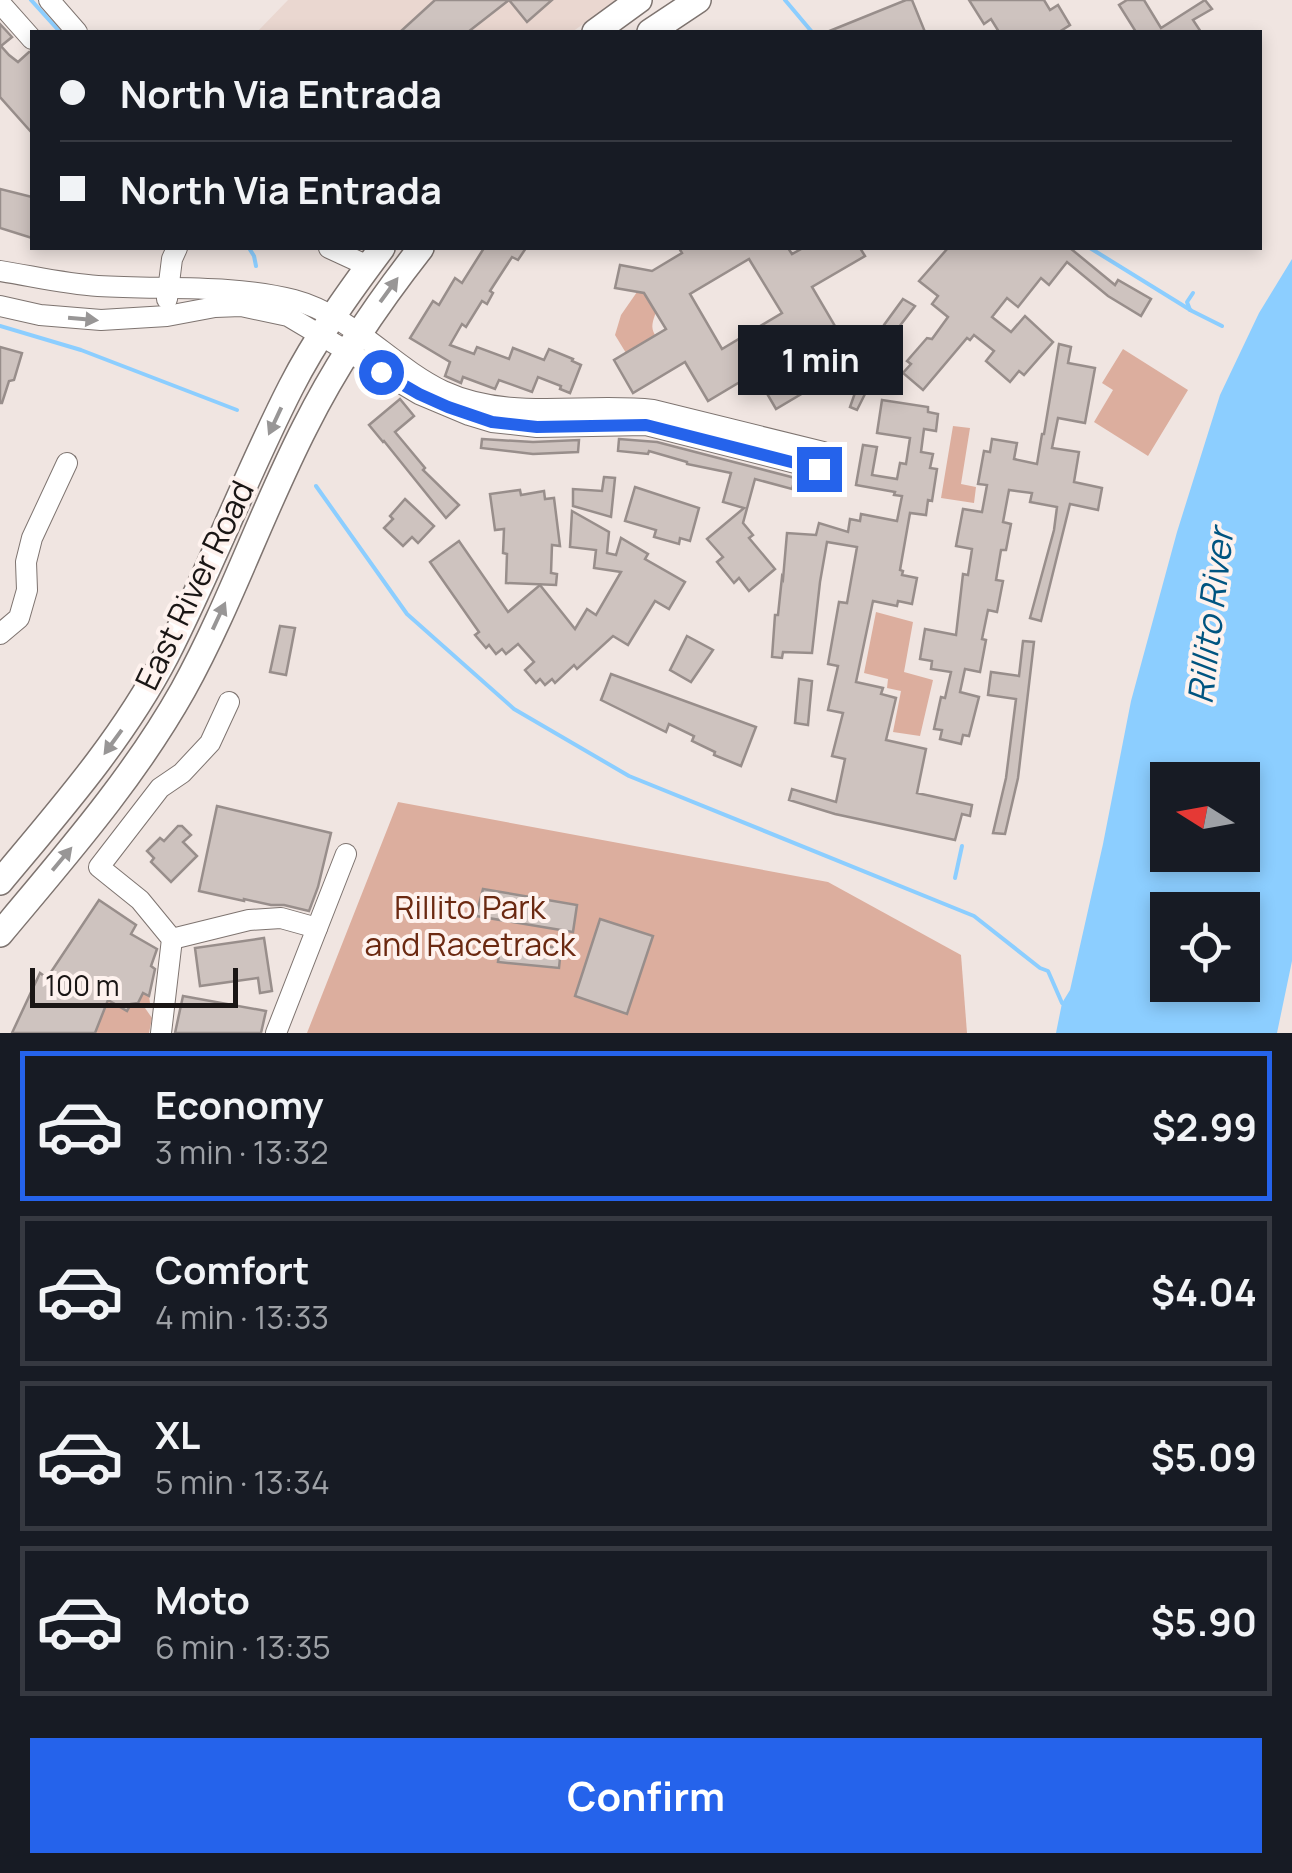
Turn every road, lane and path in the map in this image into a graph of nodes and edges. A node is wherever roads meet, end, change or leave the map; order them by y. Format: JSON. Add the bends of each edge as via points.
{"nodes":[{"id":1,"x":49,"y":0,"type":"edge"},
{"id":2,"x":638,"y":0,"type":"edge"},
{"id":3,"x":698,"y":0,"type":"edge"},
{"id":4,"x":0,"y":3,"type":"edge"},
{"id":5,"x":75,"y":30,"type":"edge"},
{"id":6,"x":597,"y":30,"type":"edge"},
{"id":7,"x":653,"y":30,"type":"edge"},
{"id":8,"x":30,"y":37,"type":"edge"},
{"id":9,"x":176,"y":250,"type":"edge"},
{"id":10,"x":339,"y":250,"type":"edge"},
{"id":11,"x":420,"y":250,"type":"edge"},
{"id":12,"x":375,"y":257,"type":"edge"},
{"id":13,"x":0,"y":271,"type":"edge"},
{"id":14,"x":167,"y":288,"type":"junction"},
{"id":15,"x":0,"y":306,"type":"edge"},
{"id":16,"x":167,"y":316,"type":"junction"},
{"id":17,"x":326,"y":326,"type":"junction"},
{"id":18,"x":353,"y":342,"type":"junction"},
{"id":19,"x":821,"y":460,"type":"dead end"},
{"id":20,"x":67,"y":462,"type":"dead end"},
{"id":21,"x":0,"y":634,"type":"edge"},
{"id":22,"x":229,"y":702,"type":"dead end"},
{"id":23,"x":346,"y":854,"type":"dead end"},
{"id":24,"x":0,"y":882,"type":"edge"},
{"id":25,"x":318,"y":928,"type":"junction"},
{"id":26,"x":0,"y":934,"type":"edge"},
{"id":27,"x":172,"y":939,"type":"junction"},
{"id":28,"x":160,"y":1033,"type":"edge"},
{"id":29,"x":276,"y":1033,"type":"edge"}],
"edges":[{"from":1,"to":5,"type":"street"},
{"from":2,"to":6,"type":"main road"},
{"from":3,"to":7,"type":"main road"},
{"from":4,"to":8,"type":"street"},
{"from":9,"to":14,"type":"street"},
{"from":10,"to":12,"type":"street"},
{"from":18,"to":11,"type":"main road","name":"East River Road","one_way":true},
{"from":12,"to":17,"type":"main road","name":"East River Road"},
{"from":13,"to":14,"type":"street","via":[[94,286]]},
{"from":14,"to":16,"type":"street"},
{"from":14,"to":17,"type":"street","via":[[245,290],[298,301]]},
{"from":15,"to":16,"type":"street","one_way":true,"via":[[101,320]]},
{"from":16,"to":17,"type":"street","via":[[241,306]]},
{"from":17,"to":18,"type":"street"},
{"from":17,"to":24,"type":"main road","name":"East River Road","one_way":true,"via":[[129,720]]},
{"from":18,"to":19,"type":"street","via":[[444,392],[477,402],[653,410]]},
{"from":26,"to":18,"type":"main road","name":"East River Road","one_way":true,"via":[[118,789],[182,692],[303,430]]},
{"from":20,"to":21,"type":"street","via":[[32,538],[19,618]]},
{"from":22,"to":27,"type":"street","via":[[210,742],[160,788],[99,867],[140,900]]},
{"from":23,"to":25,"type":"street"},
{"from":25,"to":27,"type":"street","via":[[270,918]]},
{"from":25,"to":29,"type":"street"},
{"from":27,"to":28,"type":"street"}]}
